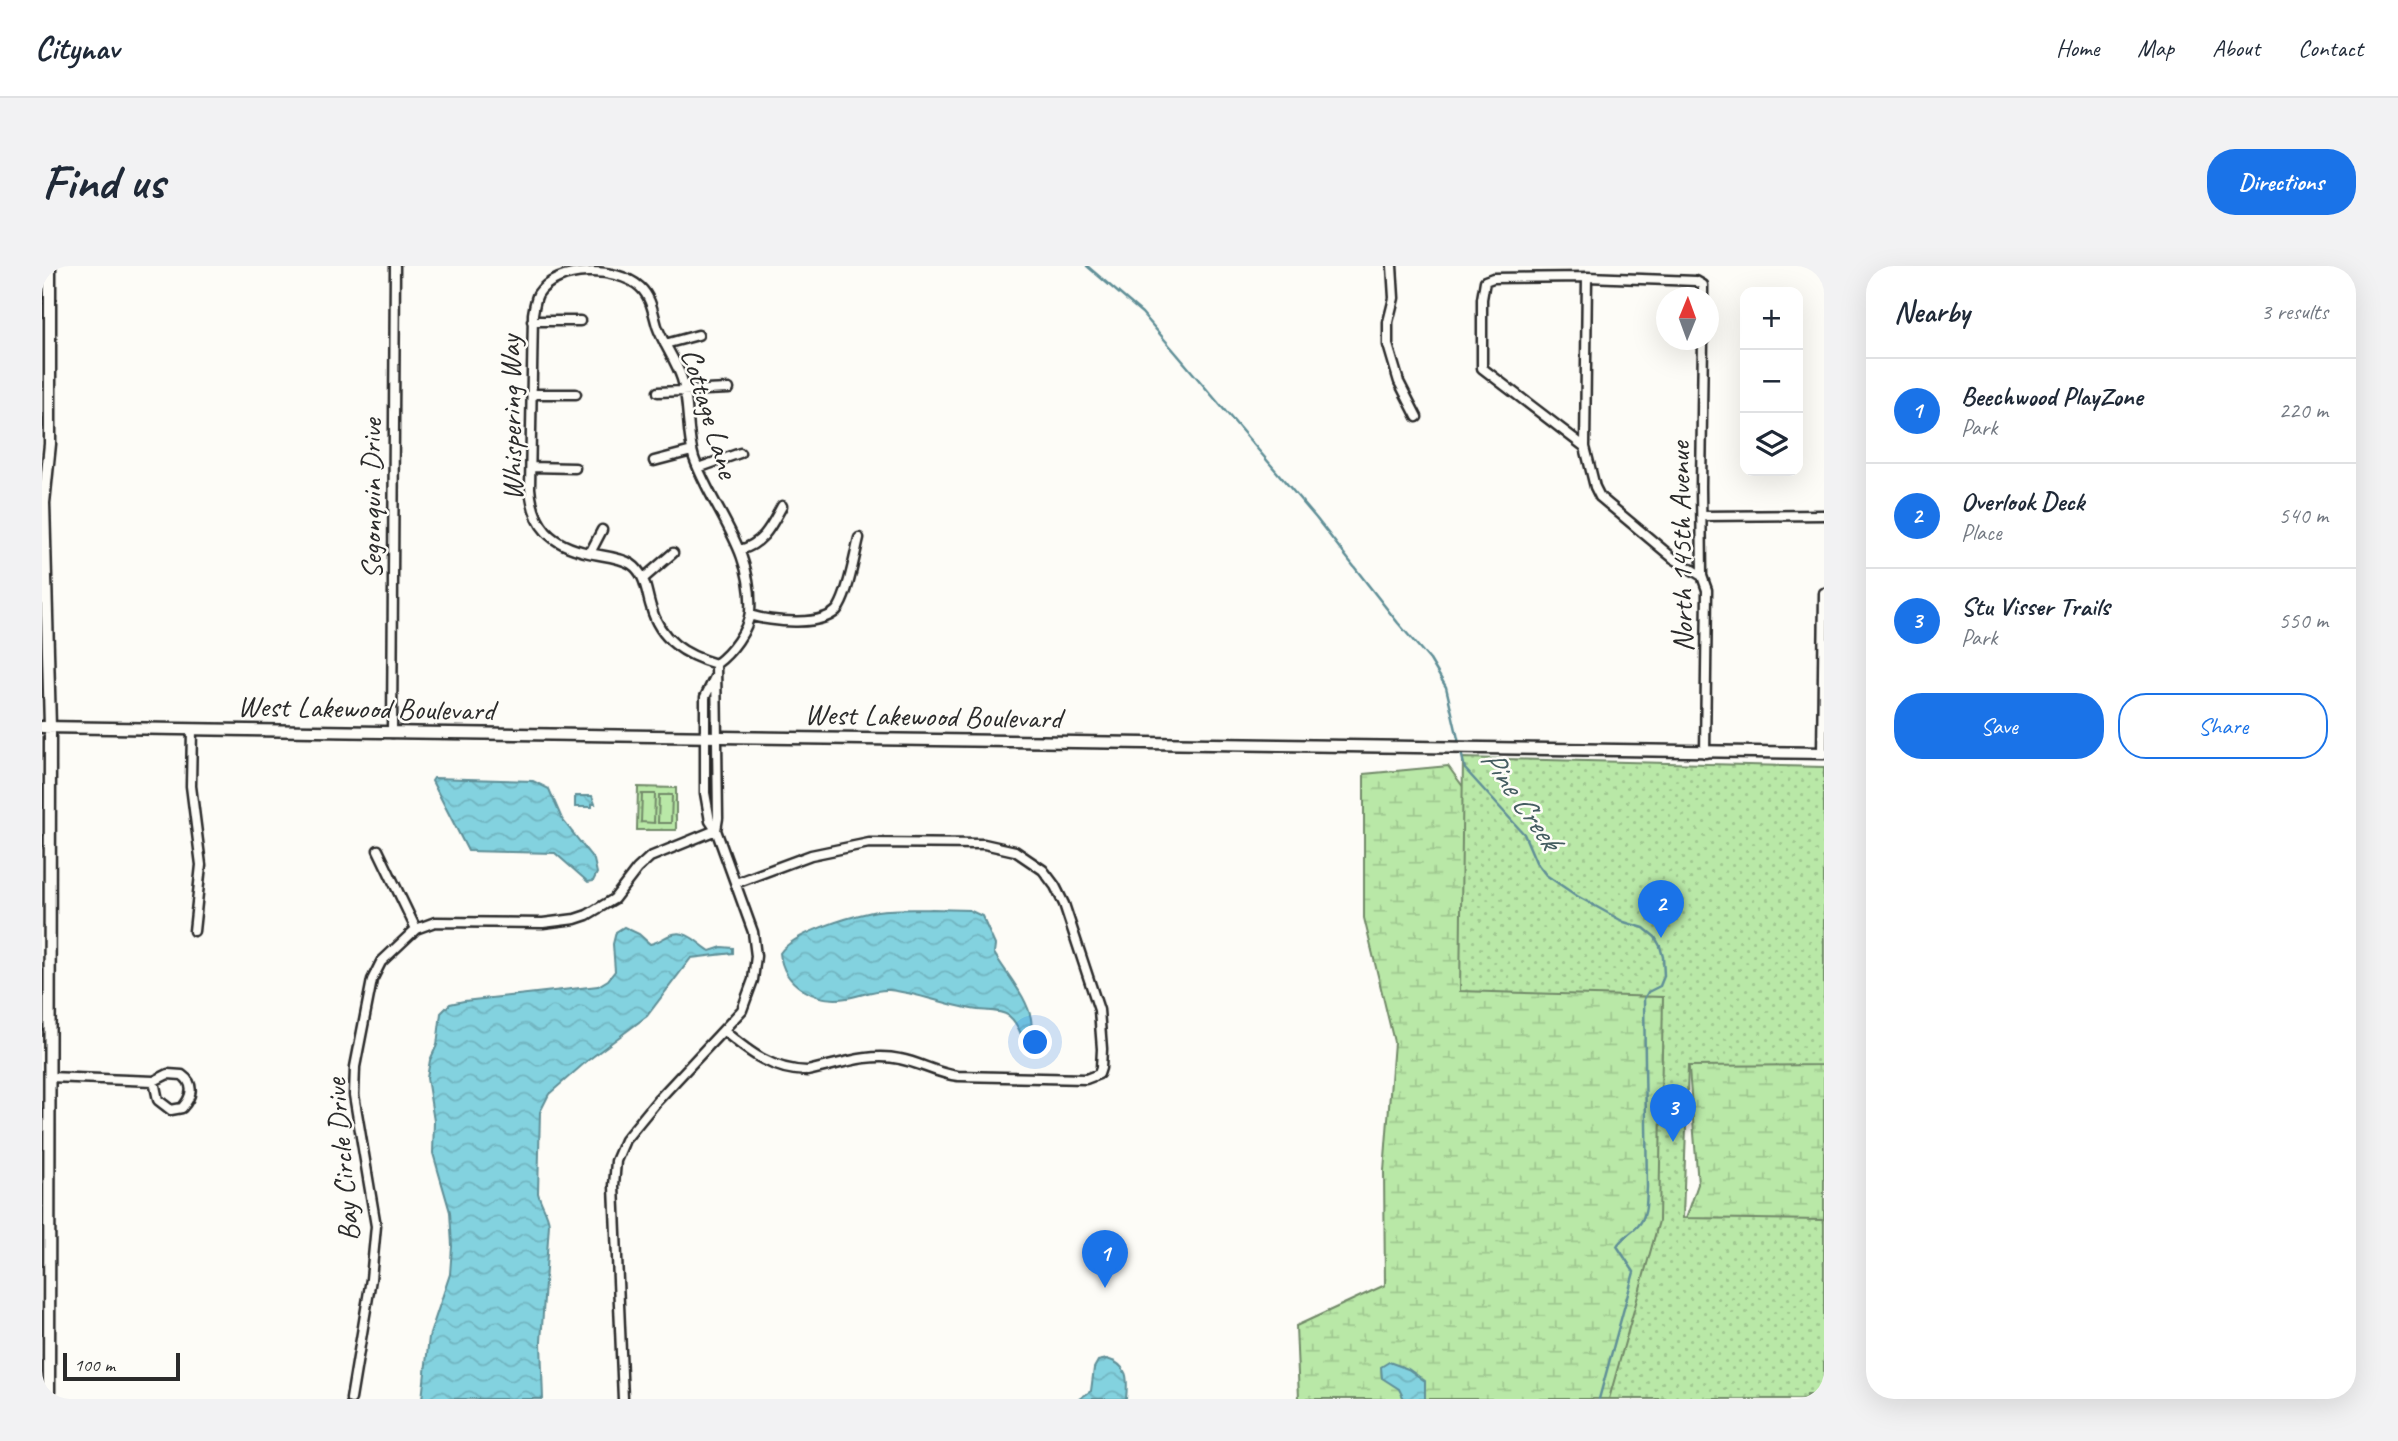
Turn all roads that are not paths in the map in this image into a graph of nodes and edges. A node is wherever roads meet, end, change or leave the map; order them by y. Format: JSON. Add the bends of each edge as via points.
{"nodes":[{"id":1,"x":50,"y":266,"type":"edge"},
{"id":2,"x":395,"y":266,"type":"edge"},
{"id":3,"x":1392,"y":266,"type":"edge"},
{"id":4,"x":590,"y":272,"type":"joint"},
{"id":5,"x":1587,"y":277,"type":"junction"},
{"id":6,"x":1703,"y":287,"type":"edge"},
{"id":7,"x":532,"y":321,"type":"junction"},
{"id":8,"x":580,"y":321,"type":"dead end"},
{"id":9,"x":698,"y":335,"type":"dead end"},
{"id":10,"x":666,"y":344,"type":"junction"},
{"id":11,"x":1703,"y":350,"type":"edge"},
{"id":12,"x":729,"y":389,"type":"dead end"},
{"id":13,"x":684,"y":391,"type":"junction"},
{"id":14,"x":658,"y":392,"type":"dead end"},
{"id":15,"x":531,"y":394,"type":"junction"},
{"id":16,"x":576,"y":394,"type":"dead end"},
{"id":17,"x":1417,"y":417,"type":"dead end"},
{"id":18,"x":46,"y":445,"type":"edge"},
{"id":19,"x":1585,"y":447,"type":"junction"},
{"id":20,"x":692,"y":451,"type":"junction"},
{"id":21,"x":740,"y":453,"type":"dead end"},
{"id":22,"x":654,"y":461,"type":"dead end"},
{"id":23,"x":531,"y":467,"type":"junction"},
{"id":24,"x":575,"y":468,"type":"dead end"},
{"id":25,"x":698,"y":468,"type":"junction"},
{"id":26,"x":782,"y":506,"type":"dead end"},
{"id":27,"x":1824,"y":515,"type":"edge"},
{"id":28,"x":1702,"y":516,"type":"junction"},
{"id":29,"x":602,"y":530,"type":"dead end"},
{"id":30,"x":859,"y":538,"type":"dead end"},
{"id":31,"x":740,"y":550,"type":"junction"},
{"id":32,"x":590,"y":553,"type":"junction"},
{"id":33,"x":673,"y":553,"type":"dead end"},
{"id":34,"x":1702,"y":576,"type":"junction"},
{"id":35,"x":643,"y":578,"type":"junction"},
{"id":36,"x":1824,"y":593,"type":"edge"},
{"id":37,"x":750,"y":615,"type":"junction"},
{"id":38,"x":716,"y":664,"type":"junction"},
{"id":39,"x":715,"y":677,"type":"junction"},
{"id":40,"x":46,"y":727,"type":"edge"},
{"id":41,"x":192,"y":729,"type":"junction"},
{"id":42,"x":392,"y":733,"type":"junction"},
{"id":43,"x":705,"y":738,"type":"junction"},
{"id":44,"x":717,"y":738,"type":"junction"},
{"id":45,"x":1705,"y":753,"type":"junction"},
{"id":46,"x":1823,"y":753,"type":"edge"},
{"id":47,"x":716,"y":830,"type":"junction"},
{"id":48,"x":379,"y":850,"type":"dead end"},
{"id":49,"x":736,"y":883,"type":"junction"},
{"id":50,"x":416,"y":929,"type":"junction"},
{"id":51,"x":194,"y":931,"type":"dead end"},
{"id":52,"x":724,"y":1031,"type":"junction"},
{"id":53,"x":49,"y":1077,"type":"junction"},
{"id":54,"x":154,"y":1081,"type":"junction"},
{"id":55,"x":49,"y":1399,"type":"edge"},
{"id":56,"x":351,"y":1399,"type":"edge"},
{"id":57,"x":623,"y":1399,"type":"edge"}],
"edges":[{"from":1,"to":18,"type":"street"},
{"from":2,"to":42,"type":"street","name":"Segonquin Drive"},
{"from":3,"to":17,"type":"street","via":[[1394,298],[1388,345],[1399,382]]},
{"from":4,"to":7,"type":"street","name":"Whispering Way","via":[[551,282],[537,296]]},
{"from":4,"to":10,"type":"street","name":"Cottage Lane","via":[[619,275],[642,288]]},
{"from":5,"to":6,"type":"street","via":[[1696,281]]},
{"from":5,"to":19,"type":"street"},
{"from":5,"to":19,"type":"street","via":[[1485,281],[1482,299],[1482,368]]},
{"from":7,"to":8,"type":"street"},
{"from":7,"to":15,"type":"street","name":"Whispering Way"},
{"from":9,"to":10,"type":"street"},
{"from":10,"to":13,"type":"street","name":"Cottage Lane"},
{"from":11,"to":28,"type":"street","name":"North 145th Avenue"},
{"from":12,"to":13,"type":"street"},
{"from":13,"to":14,"type":"street"},
{"from":13,"to":20,"type":"street","name":"Cottage Lane"},
{"from":15,"to":16,"type":"street"},
{"from":15,"to":23,"type":"street","name":"Whispering Way"},
{"from":18,"to":40,"type":"street"},
{"from":19,"to":34,"type":"street","via":[[1600,497],[1673,558]]},
{"from":20,"to":22,"type":"street"},
{"from":20,"to":25,"type":"street","name":"Cottage Lane"},
{"from":21,"to":25,"type":"street"},
{"from":23,"to":24,"type":"street"},
{"from":23,"to":32,"type":"street","name":"Whispering Way","via":[[531,501],[540,525],[559,543]]},
{"from":25,"to":31,"type":"street","name":"Cottage Lane"},
{"from":26,"to":31,"type":"street","via":[[764,537]]},
{"from":27,"to":28,"type":"street"},
{"from":28,"to":34,"type":"street","name":"North 145th Avenue"},
{"from":29,"to":32,"type":"street"},
{"from":30,"to":37,"type":"street","via":[[840,605],[832,615],[784,622]]},
{"from":31,"to":37,"type":"street","name":"Cottage Lane"},
{"from":32,"to":35,"type":"street","name":"Whispering Way","via":[[631,564]]},
{"from":33,"to":35,"type":"street"},
{"from":34,"to":45,"type":"street","name":"North 145th Avenue","via":[[1707,590]]},
{"from":35,"to":38,"type":"street","via":[[664,637]]},
{"from":36,"to":46,"type":"street"},
{"from":37,"to":38,"type":"street","via":[[739,639]]},
{"from":38,"to":39,"type":"street"},
{"from":39,"to":43,"type":"street","via":[[705,697]]},
{"from":39,"to":44,"type":"street"},
{"from":40,"to":41,"type":"street","name":"West Lakewood Boulevard"},
{"from":40,"to":53,"type":"street"},
{"from":41,"to":42,"type":"street","name":"West Lakewood Boulevard"},
{"from":41,"to":51,"type":"street","via":[[191,786],[201,865]]},
{"from":42,"to":43,"type":"street","name":"West Lakewood Boulevard"},
{"from":43,"to":44,"type":"street","name":"West Lakewood Boulevard"},
{"from":43,"to":47,"type":"street","via":[[706,803]]},
{"from":44,"to":45,"type":"street","name":"West Lakewood Boulevard"},
{"from":44,"to":47,"type":"street"},
{"from":45,"to":46,"type":"street","name":"West Lakewood Boulevard"},
{"from":47,"to":49,"type":"street"},
{"from":47,"to":50,"type":"street","via":[[650,857],[614,899],[575,919],[435,922]]},
{"from":48,"to":50,"type":"street"},
{"from":49,"to":52,"type":"street","via":[[753,932],[756,957],[749,994]]},
{"from":49,"to":52,"type":"street","via":[[811,855],[869,844],[984,844],[1015,851],[1043,870],[1064,904],[1099,1010],[1102,1056],[1098,1074],[1089,1079],[958,1076],[885,1056],[807,1071],[760,1059]]},
{"from":50,"to":56,"type":"street","name":"Bay Circle Drive","via":[[381,962],[372,980],[355,1067],[354,1095],[376,1227]]},
{"from":52,"to":57,"type":"street","via":[[631,1131],[615,1161]]},
{"from":53,"to":54,"type":"street"},
{"from":53,"to":55,"type":"street"},
{"from":54,"to":54,"type":"street","via":[[165,1107],[182,1108],[191,1090],[182,1075],[168,1074]]}]}
